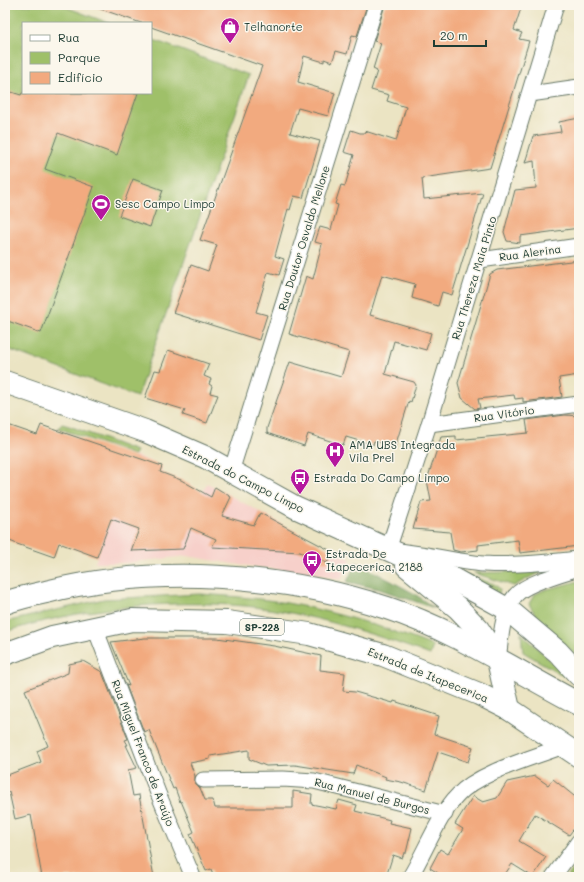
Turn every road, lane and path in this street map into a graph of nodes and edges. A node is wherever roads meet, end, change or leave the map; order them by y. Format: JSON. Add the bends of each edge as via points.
{"nodes":[{"id":1,"x":376,"y":5,"type":"edge"},
{"id":2,"x":556,"y":5,"type":"edge"},
{"id":3,"x":579,"y":87,"type":"edge"},
{"id":4,"x":530,"y":94,"type":"junction"},
{"id":5,"x":579,"y":246,"type":"edge"},
{"id":6,"x":480,"y":260,"type":"junction"},
{"id":7,"x":5,"y":382,"type":"edge"},
{"id":8,"x":579,"y":404,"type":"edge"},
{"id":9,"x":430,"y":424,"type":"junction"},
{"id":10,"x":231,"y":472,"type":"junction"},
{"id":11,"x":388,"y":550,"type":"junction"},
{"id":12,"x":579,"y":559,"type":"edge"},
{"id":13,"x":579,"y":568,"type":"edge"},
{"id":14,"x":5,"y":603,"type":"edge"},
{"id":15,"x":507,"y":609,"type":"junction"},
{"id":16,"x":95,"y":628,"type":"junction"},
{"id":17,"x":5,"y":654,"type":"edge"},
{"id":18,"x":498,"y":660,"type":"junction"},
{"id":19,"x":579,"y":675,"type":"edge"},
{"id":20,"x":579,"y":704,"type":"edge"},
{"id":21,"x":509,"y":709,"type":"junction"},
{"id":22,"x":571,"y":751,"type":"edge"},
{"id":23,"x":203,"y":780,"type":"dead end"},
{"id":24,"x":445,"y":814,"type":"junction"},
{"id":25,"x":579,"y":841,"type":"edge"},
{"id":26,"x":193,"y":877,"type":"edge"},
{"id":27,"x":410,"y":877,"type":"edge"},
{"id":28,"x":553,"y":877,"type":"edge"}],
"edges":[{"from":1,"to":10,"type":"street","name":"Rua Doutor Osvaldo Mellone"},
{"from":2,"to":4,"type":"street","name":"Rua Thereza Maia Pinto"},
{"from":3,"to":4,"type":"street"},
{"from":4,"to":6,"type":"street","name":"Rua Thereza Maia Pinto"},
{"from":5,"to":6,"type":"street","name":"Rua Alerina"},
{"from":6,"to":9,"type":"street","name":"Rua Thereza Maia Pinto"},
{"from":7,"to":10,"type":"main road","name":"Estrada do Campo Limpo","via":[[145,431]]},
{"from":8,"to":9,"type":"street","name":"Rua Vitório"},
{"from":9,"to":11,"type":"street","name":"Rua Thereza Maia Pinto"},
{"from":10,"to":11,"type":"main road","name":"Estrada do Campo Limpo","via":[[295,507]]},
{"from":11,"to":12,"type":"street","via":[[486,564]]},
{"from":11,"to":15,"type":"main road","name":"Estrada do Campo Limpo","via":[[454,579]]},
{"from":11,"to":18,"type":"main road","name":"Estrada do Campo Limpo","via":[[458,608],[478,629]]},
{"from":13,"to":15,"type":"street","via":[[530,586],[518,593]]},
{"from":14,"to":18,"type":"main road","via":[[66,587],[107,580],[141,577],[235,578],[320,590],[388,608],[456,637]]},
{"from":15,"to":18,"type":"street"},
{"from":15,"to":19,"type":"main road","name":"Estrada do Campo Limpo","via":[[558,652]]},
{"from":16,"to":17,"type":"main road","name":"Estrada de Itapecerica","number":"SP-228","via":[[52,637]]},
{"from":16,"to":21,"type":"main road","name":"Estrada de Itapecerica","number":"SP-228","via":[[132,620],[174,620],[227,622],[309,634],[383,655]]},
{"from":16,"to":26,"type":"street","name":"Rua Miguel Franco de Araújo","via":[[155,786]]},
{"from":18,"to":20,"type":"main road"},
{"from":18,"to":21,"type":"main road","name":"Estrada do Campo Limpo"},
{"from":21,"to":22,"type":"main road","name":"Estrada de Itapecerica","number":"SP-228"},
{"from":22,"to":24,"type":"street","via":[[473,783],[457,795]]},
{"from":23,"to":24,"type":"street","name":"Rua Manuel de Burgos","via":[[314,781]]},
{"from":24,"to":27,"type":"street"},
{"from":25,"to":28,"type":"street"}]}
